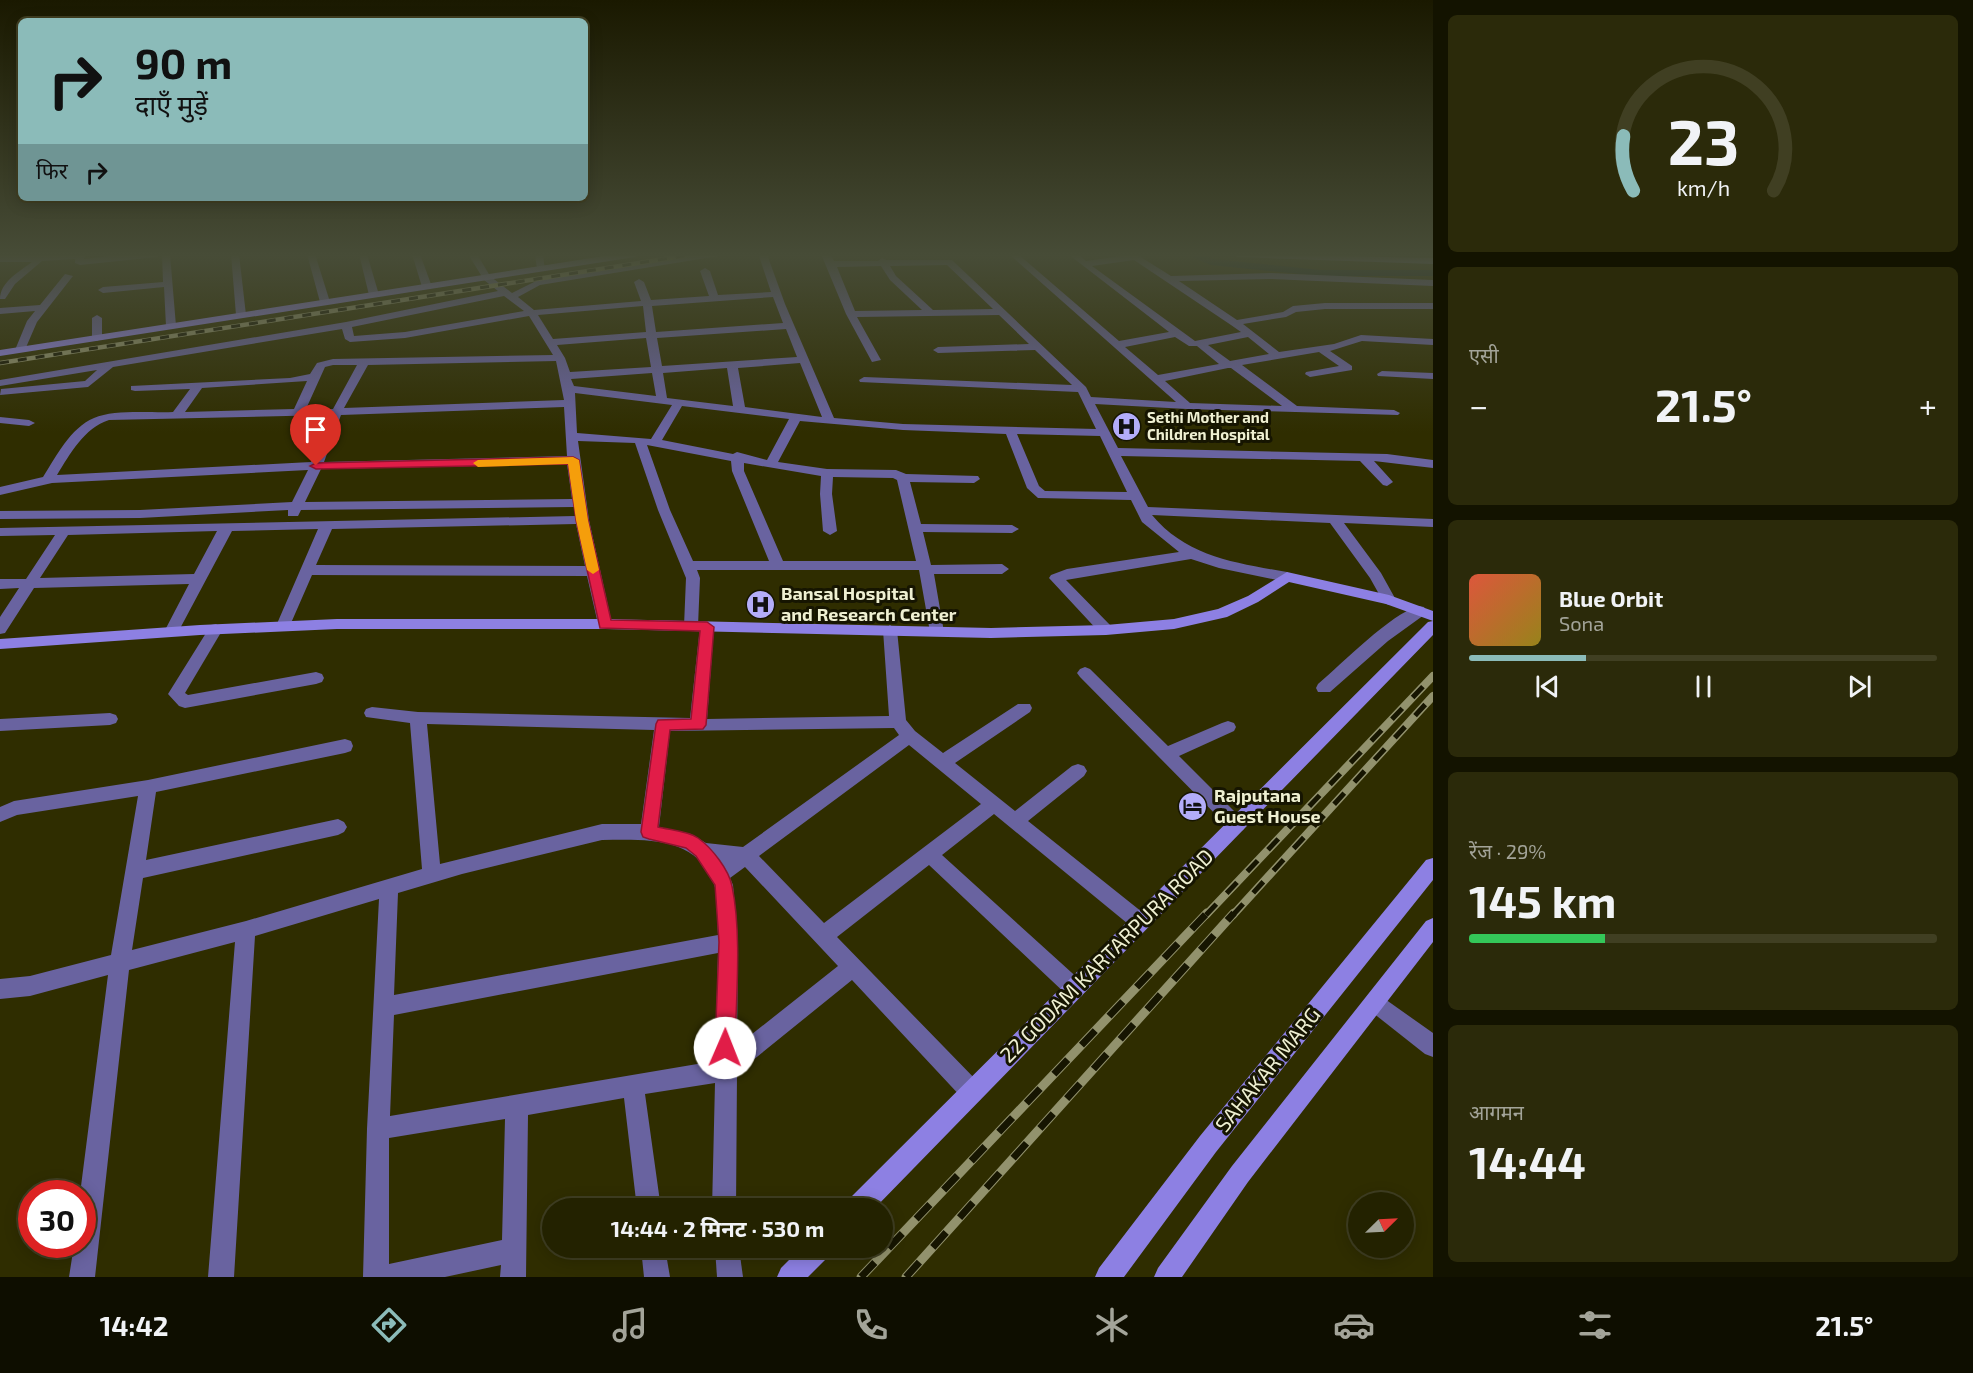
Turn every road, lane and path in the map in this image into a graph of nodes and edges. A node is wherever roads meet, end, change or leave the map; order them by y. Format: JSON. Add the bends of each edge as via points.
{"nodes":[{"id":1,"x":532,"y":313,"type":"edge"},
{"id":2,"x":38,"y":314,"type":"edge"},
{"id":3,"x":170,"y":314,"type":"edge"},
{"id":4,"x":250,"y":314,"type":"edge"},
{"id":5,"x":406,"y":314,"type":"edge"},
{"id":6,"x":529,"y":314,"type":"edge"},
{"id":7,"x":648,"y":314,"type":"edge"},
{"id":8,"x":785,"y":314,"type":"edge"},
{"id":9,"x":851,"y":314,"type":"joint"},
{"id":10,"x":932,"y":314,"type":"joint"},
{"id":11,"x":946,"y":314,"type":"edge"},
{"id":12,"x":1004,"y":314,"type":"edge"},
{"id":13,"x":1081,"y":314,"type":"edge"},
{"id":14,"x":1150,"y":314,"type":"edge"},
{"id":15,"x":1221,"y":314,"type":"edge"},
{"id":16,"x":1287,"y":314,"type":"edge"},
{"id":17,"x":241,"y":315,"type":"joint"},
{"id":18,"x":97,"y":318,"type":"dead end"},
{"id":19,"x":1235,"y":323,"type":"junction"},
{"id":20,"x":345,"y":325,"type":"junction"},
{"id":21,"x":171,"y":326,"type":"junction"},
{"id":22,"x":790,"y":326,"type":"junction"},
{"id":23,"x":1177,"y":334,"type":"junction"},
{"id":24,"x":1250,"y":334,"type":"junction"},
{"id":25,"x":651,"y":335,"type":"junction"},
{"id":26,"x":97,"y":338,"type":"junction"},
{"id":27,"x":549,"y":342,"type":"junction"},
{"id":28,"x":1433,"y":342,"type":"edge"},
{"id":29,"x":1199,"y":343,"type":"junction"},
{"id":30,"x":1117,"y":345,"type":"junction"},
{"id":31,"x":1037,"y":346,"type":"junction"},
{"id":32,"x":1321,"y":349,"type":"junction"},
{"id":33,"x":20,"y":350,"type":"junction"},
{"id":34,"x":938,"y":350,"type":"dead end"},
{"id":35,"x":0,"y":353,"type":"edge"},
{"id":36,"x":1277,"y":355,"type":"junction"},
{"id":37,"x":560,"y":358,"type":"junction"},
{"id":38,"x":803,"y":360,"type":"junction"},
{"id":39,"x":876,"y":360,"type":"dead end"},
{"id":40,"x":364,"y":362,"type":"junction"},
{"id":41,"x":110,"y":364,"type":"junction"},
{"id":42,"x":1231,"y":364,"type":"junction"},
{"id":43,"x":732,"y":365,"type":"junction"},
{"id":44,"x":657,"y":370,"type":"junction"},
{"id":45,"x":1382,"y":374,"type":"dead end"},
{"id":46,"x":1310,"y":375,"type":"dead end"},
{"id":47,"x":565,"y":376,"type":"junction"},
{"id":48,"x":1433,"y":376,"type":"edge"},
{"id":49,"x":148,"y":377,"type":"dead end"},
{"id":50,"x":314,"y":377,"type":"junction"},
{"id":51,"x":1157,"y":379,"type":"junction"},
{"id":52,"x":864,"y":380,"type":"dead end"},
{"id":53,"x":0,"y":382,"type":"edge"},
{"id":54,"x":198,"y":386,"type":"junction"},
{"id":55,"x":569,"y":389,"type":"junction"},
{"id":56,"x":0,"y":392,"type":"edge"},
{"id":57,"x":1085,"y":395,"type":"junction"},
{"id":58,"x":662,"y":400,"type":"junction"},
{"id":59,"x":679,"y":402,"type":"junction"},
{"id":60,"x":569,"y":403,"type":"junction"},
{"id":61,"x":1187,"y":406,"type":"junction"},
{"id":62,"x":1293,"y":409,"type":"junction"},
{"id":63,"x":337,"y":411,"type":"junction"},
{"id":64,"x":740,"y":411,"type":"junction"},
{"id":65,"x":299,"y":412,"type":"junction"},
{"id":66,"x":1394,"y":412,"type":"dead end"},
{"id":67,"x":176,"y":416,"type":"junction"},
{"id":68,"x":796,"y":417,"type":"junction"},
{"id":69,"x":0,"y":420,"type":"edge"},
{"id":70,"x":830,"y":421,"type":"junction"},
{"id":71,"x":29,"y":423,"type":"dead end"},
{"id":72,"x":1010,"y":430,"type":"junction"},
{"id":73,"x":1104,"y":434,"type":"junction"},
{"id":74,"x":571,"y":437,"type":"junction"},
{"id":75,"x":640,"y":442,"type":"junction"},
{"id":76,"x":654,"y":444,"type":"junction"},
{"id":77,"x":1113,"y":452,"type":"junction"},
{"id":78,"x":737,"y":456,"type":"junction"},
{"id":79,"x":1364,"y":458,"type":"junction"},
{"id":80,"x":573,"y":460,"type":"junction"},
{"id":81,"x":772,"y":464,"type":"junction"},
{"id":82,"x":1433,"y":464,"type":"edge"},
{"id":83,"x":316,"y":466,"type":"junction"},
{"id":84,"x":827,"y":473,"type":"junction"},
{"id":85,"x":903,"y":478,"type":"junction"},
{"id":86,"x":974,"y":479,"type":"dead end"},
{"id":87,"x":47,"y":480,"type":"junction"},
{"id":88,"x":1387,"y":482,"type":"dead end"},
{"id":89,"x":0,"y":490,"type":"edge"},
{"id":90,"x":1135,"y":496,"type":"junction"},
{"id":91,"x":580,"y":502,"type":"junction"},
{"id":92,"x":297,"y":506,"type":"junction"},
{"id":93,"x":1143,"y":511,"type":"junction"},
{"id":94,"x":0,"y":515,"type":"edge"},
{"id":95,"x":1334,"y":519,"type":"junction"},
{"id":96,"x":582,"y":520,"type":"junction"},
{"id":97,"x":1433,"y":523,"type":"edge"},
{"id":98,"x":327,"y":525,"type":"junction"},
{"id":99,"x":286,"y":526,"type":"junction"},
{"id":100,"x":228,"y":527,"type":"junction"},
{"id":101,"x":915,"y":528,"type":"junction"},
{"id":102,"x":1012,"y":529,"type":"dead end"},
{"id":103,"x":64,"y":531,"type":"junction"},
{"id":104,"x":830,"y":531,"type":"dead end"},
{"id":105,"x":0,"y":532,"type":"edge"},
{"id":106,"x":1192,"y":554,"type":"junction"},
{"id":107,"x":778,"y":565,"type":"junction"},
{"id":108,"x":689,"y":566,"type":"junction"},
{"id":109,"x":925,"y":568,"type":"junction"},
{"id":110,"x":1002,"y":569,"type":"dead end"},
{"id":111,"x":307,"y":570,"type":"junction"},
{"id":112,"x":593,"y":571,"type":"junction"},
{"id":113,"x":1287,"y":577,"type":"junction"},
{"id":114,"x":198,"y":579,"type":"junction"},
{"id":115,"x":0,"y":584,"type":"edge"},
{"id":116,"x":29,"y":584,"type":"junction"},
{"id":117,"x":1389,"y":600,"type":"junction"},
{"id":118,"x":1426,"y":614,"type":"edge"},
{"id":119,"x":605,"y":624,"type":"junction"},
{"id":120,"x":283,"y":626,"type":"junction"},
{"id":121,"x":699,"y":626,"type":"junction"},
{"id":122,"x":1433,"y":626,"type":"edge"},
{"id":123,"x":0,"y":628,"type":"edge"},
{"id":124,"x":216,"y":629,"type":"junction"},
{"id":125,"x":891,"y":630,"type":"junction"},
{"id":126,"x":1106,"y":630,"type":"junction"},
{"id":127,"x":171,"y":632,"type":"junction"},
{"id":128,"x":937,"y":632,"type":"junction"},
{"id":129,"x":0,"y":644,"type":"edge"},
{"id":130,"x":1085,"y":673,"type":"dead end"},
{"id":131,"x":316,"y":678,"type":"dead end"},
{"id":132,"x":1324,"y":688,"type":"dead end"},
{"id":133,"x":1024,"y":708,"type":"dead end"},
{"id":134,"x":372,"y":713,"type":"dead end"},
{"id":135,"x":418,"y":718,"type":"junction"},
{"id":136,"x":110,"y":719,"type":"dead end"},
{"id":137,"x":663,"y":724,"type":"junction"},
{"id":138,"x":0,"y":725,"type":"edge"},
{"id":139,"x":698,"y":725,"type":"junction"},
{"id":140,"x":1228,"y":727,"type":"dead end"},
{"id":141,"x":904,"y":729,"type":"junction"},
{"id":142,"x":345,"y":746,"type":"dead end"},
{"id":143,"x":1168,"y":753,"type":"junction"},
{"id":144,"x":943,"y":762,"type":"junction"},
{"id":145,"x":1078,"y":771,"type":"dead end"},
{"id":146,"x":148,"y":787,"type":"junction"},
{"id":147,"x":994,"y":804,"type":"junction"},
{"id":148,"x":0,"y":815,"type":"edge"},
{"id":149,"x":1015,"y":821,"type":"junction"},
{"id":150,"x":1237,"y":825,"type":"junction"},
{"id":151,"x":338,"y":827,"type":"dead end"},
{"id":152,"x":649,"y":832,"type":"junction"},
{"id":153,"x":702,"y":851,"type":"junction"},
{"id":154,"x":929,"y":854,"type":"junction"},
{"id":155,"x":746,"y":855,"type":"junction"},
{"id":156,"x":1433,"y":866,"type":"edge"},
{"id":157,"x":135,"y":871,"type":"junction"},
{"id":158,"x":432,"y":875,"type":"junction"},
{"id":159,"x":719,"y":875,"type":"junction"},
{"id":160,"x":389,"y":887,"type":"junction"},
{"id":161,"x":1140,"y":922,"type":"junction"},
{"id":162,"x":1433,"y":927,"type":"edge"},
{"id":163,"x":246,"y":930,"type":"junction"},
{"id":164,"x":823,"y":936,"type":"junction"},
{"id":165,"x":728,"y":942,"type":"junction"},
{"id":166,"x":120,"y":962,"type":"junction"},
{"id":167,"x":853,"y":967,"type":"junction"},
{"id":168,"x":0,"y":989,"type":"edge"},
{"id":169,"x":1075,"y":989,"type":"junction"},
{"id":170,"x":1375,"y":1002,"type":"junction"},
{"id":171,"x":383,"y":1007,"type":"junction"},
{"id":172,"x":1433,"y":1046,"type":"edge"},
{"id":173,"x":724,"y":1070,"type":"junction"},
{"id":174,"x":633,"y":1085,"type":"junction"},
{"id":175,"x":972,"y":1092,"type":"junction"},
{"id":176,"x":517,"y":1105,"type":"junction"},
{"id":177,"x":378,"y":1129,"type":"junction"},
{"id":178,"x":648,"y":1198,"type":"edge"},
{"id":179,"x":724,"y":1198,"type":"edge"},
{"id":180,"x":868,"y":1198,"type":"edge"},
{"id":181,"x":513,"y":1250,"type":"junction"},
{"id":182,"x":654,"y":1258,"type":"edge"},
{"id":183,"x":728,"y":1258,"type":"edge"},
{"id":184,"x":809,"y":1258,"type":"edge"},
{"id":185,"x":82,"y":1277,"type":"edge"},
{"id":186,"x":221,"y":1277,"type":"edge"},
{"id":187,"x":376,"y":1277,"type":"edge"},
{"id":188,"x":387,"y":1277,"type":"edge"},
{"id":189,"x":513,"y":1277,"type":"edge"},
{"id":190,"x":657,"y":1277,"type":"edge"},
{"id":191,"x":730,"y":1277,"type":"edge"},
{"id":192,"x":790,"y":1277,"type":"edge"},
{"id":193,"x":1108,"y":1277,"type":"edge"},
{"id":194,"x":1167,"y":1277,"type":"edge"}],
"edges":[{"from":1,"to":27,"type":"street"},
{"from":2,"to":33,"type":"street"},
{"from":3,"to":21,"type":"street"},
{"from":4,"to":17,"type":"street"},
{"from":5,"to":20,"type":"street"},
{"from":6,"to":20,"type":"street","via":[[405,335],[350,339]]},
{"from":7,"to":25,"type":"street"},
{"from":8,"to":22,"type":"street"},
{"from":9,"to":10,"type":"street"},
{"from":9,"to":39,"type":"street"},
{"from":10,"to":11,"type":"street"},
{"from":12,"to":31,"type":"street"},
{"from":13,"to":30,"type":"street"},
{"from":14,"to":23,"type":"street"},
{"from":15,"to":19,"type":"street"},
{"from":16,"to":19,"type":"street"},
{"from":17,"to":21,"type":"street"},
{"from":18,"to":26,"type":"street"},
{"from":19,"to":24,"type":"street"},
{"from":20,"to":41,"type":"street"},
{"from":21,"to":26,"type":"street"},
{"from":22,"to":25,"type":"street"},
{"from":22,"to":38,"type":"street"},
{"from":23,"to":29,"type":"street","via":[[1193,344]]},
{"from":23,"to":30,"type":"street"},
{"from":24,"to":29,"type":"street"},
{"from":24,"to":36,"type":"street"},
{"from":25,"to":27,"type":"street"},
{"from":25,"to":44,"type":"street"},
{"from":26,"to":33,"type":"street"},
{"from":27,"to":37,"type":"street"},
{"from":28,"to":32,"type":"street","via":[[1361,338]]},
{"from":29,"to":42,"type":"street"},
{"from":30,"to":51,"type":"street"},
{"from":31,"to":34,"type":"street"},
{"from":31,"to":57,"type":"street"},
{"from":32,"to":36,"type":"street"},
{"from":32,"to":46,"type":"street","via":[[1348,368]]},
{"from":33,"to":35,"type":"street"},
{"from":36,"to":42,"type":"street"},
{"from":37,"to":40,"type":"street"},
{"from":37,"to":47,"type":"street"},
{"from":38,"to":43,"type":"street"},
{"from":38,"to":70,"type":"street"},
{"from":40,"to":50,"type":"street","via":[[321,365]]},
{"from":40,"to":63,"type":"street"},
{"from":41,"to":53,"type":"street"},
{"from":41,"to":56,"type":"street","via":[[88,384]]},
{"from":42,"to":51,"type":"street"},
{"from":42,"to":62,"type":"street"},
{"from":43,"to":44,"type":"street"},
{"from":43,"to":64,"type":"street"},
{"from":44,"to":47,"type":"street"},
{"from":44,"to":58,"type":"street"},
{"from":45,"to":48,"type":"street"},
{"from":47,"to":55,"type":"street"},
{"from":49,"to":54,"type":"street","via":[[135,388]]},
{"from":50,"to":54,"type":"street"},
{"from":50,"to":65,"type":"street"},
{"from":51,"to":61,"type":"street"},
{"from":52,"to":57,"type":"street"},
{"from":54,"to":67,"type":"street"},
{"from":55,"to":58,"type":"street"},
{"from":55,"to":60,"type":"street"},
{"from":57,"to":61,"type":"street"},
{"from":57,"to":73,"type":"street"},
{"from":58,"to":59,"type":"street"},
{"from":59,"to":64,"type":"street"},
{"from":59,"to":76,"type":"street"},
{"from":60,"to":63,"type":"street"},
{"from":60,"to":74,"type":"street"},
{"from":61,"to":62,"type":"street"},
{"from":62,"to":66,"type":"street"},
{"from":63,"to":65,"type":"street"},
{"from":63,"to":83,"type":"street"},
{"from":64,"to":68,"type":"street"},
{"from":65,"to":67,"type":"street"},
{"from":67,"to":87,"type":"street","via":[[96,419]]},
{"from":68,"to":70,"type":"street"},
{"from":68,"to":81,"type":"street"},
{"from":69,"to":71,"type":"street"},
{"from":70,"to":72,"type":"street"},
{"from":72,"to":73,"type":"street"},
{"from":72,"to":90,"type":"street","via":[[1033,488],[1042,495]]},
{"from":73,"to":77,"type":"street"},
{"from":74,"to":75,"type":"street"},
{"from":74,"to":80,"type":"street"},
{"from":75,"to":76,"type":"street"},
{"from":75,"to":108,"type":"street"},
{"from":76,"to":78,"type":"street"},
{"from":77,"to":79,"type":"street"},
{"from":77,"to":90,"type":"street"},
{"from":78,"to":81,"type":"street"},
{"from":78,"to":107,"type":"street","via":[[738,471]]},
{"from":79,"to":82,"type":"street","via":[[1412,459]]},
{"from":79,"to":88,"type":"street"},
{"from":80,"to":83,"type":"street"},
{"from":80,"to":91,"type":"street"},
{"from":81,"to":84,"type":"street"},
{"from":83,"to":87,"type":"street"},
{"from":83,"to":92,"type":"street"},
{"from":84,"to":85,"type":"street","via":[[897,474]]},
{"from":84,"to":104,"type":"street"},
{"from":85,"to":86,"type":"street"},
{"from":85,"to":101,"type":"street"},
{"from":87,"to":89,"type":"street"},
{"from":90,"to":93,"type":"street"},
{"from":91,"to":92,"type":"street"},
{"from":91,"to":96,"type":"street"},
{"from":92,"to":94,"type":"street","via":[[140,514]]},
{"from":92,"to":99,"type":"street"},
{"from":93,"to":95,"type":"street"},
{"from":93,"to":106,"type":"street","via":[[1172,541]]},
{"from":95,"to":97,"type":"street"},
{"from":95,"to":117,"type":"street","via":[[1377,576]]},
{"from":96,"to":98,"type":"street"},
{"from":96,"to":112,"type":"street"},
{"from":98,"to":99,"type":"street"},
{"from":98,"to":111,"type":"street"},
{"from":99,"to":100,"type":"street"},
{"from":100,"to":103,"type":"street"},
{"from":100,"to":114,"type":"street"},
{"from":101,"to":102,"type":"street"},
{"from":101,"to":109,"type":"street"},
{"from":103,"to":105,"type":"street"},
{"from":103,"to":116,"type":"street"},
{"from":106,"to":113,"type":"street","via":[[1219,564]]},
{"from":106,"to":126,"type":"street","via":[[1056,578]]},
{"from":107,"to":108,"type":"street"},
{"from":107,"to":109,"type":"street"},
{"from":108,"to":121,"type":"street"},
{"from":109,"to":110,"type":"street"},
{"from":109,"to":128,"type":"street"},
{"from":111,"to":112,"type":"street"},
{"from":111,"to":120,"type":"street"},
{"from":112,"to":119,"type":"street"},
{"from":113,"to":117,"type":"street"},
{"from":113,"to":126,"type":"street","via":[[1222,613],[1173,624]]},
{"from":114,"to":116,"type":"street"},
{"from":114,"to":127,"type":"street"},
{"from":115,"to":116,"type":"street"},
{"from":116,"to":123,"type":"street"},
{"from":117,"to":118,"type":"street"},
{"from":118,"to":132,"type":"street","via":[[1398,624]]},
{"from":119,"to":120,"type":"street"},
{"from":119,"to":121,"type":"street"},
{"from":120,"to":124,"type":"street"},
{"from":121,"to":125,"type":"street"},
{"from":121,"to":139,"type":"street"},
{"from":122,"to":150,"type":"street","name":"22 GODAM KARTARPURA ROAD"},
{"from":124,"to":127,"type":"street"},
{"from":124,"to":131,"type":"street","via":[[176,694],[185,702]]},
{"from":125,"to":128,"type":"street"},
{"from":125,"to":141,"type":"street"},
{"from":126,"to":128,"type":"street"},
{"from":127,"to":129,"type":"street"},
{"from":130,"to":143,"type":"street"},
{"from":133,"to":144,"type":"street"},
{"from":134,"to":135,"type":"street"},
{"from":135,"to":137,"type":"street"},
{"from":135,"to":158,"type":"street"},
{"from":136,"to":138,"type":"street"},
{"from":137,"to":139,"type":"street"},
{"from":137,"to":152,"type":"street"},
{"from":139,"to":141,"type":"street"},
{"from":140,"to":143,"type":"street"},
{"from":141,"to":144,"type":"street"},
{"from":141,"to":155,"type":"street"},
{"from":142,"to":146,"type":"street"},
{"from":143,"to":150,"type":"street"},
{"from":144,"to":147,"type":"street"},
{"from":145,"to":149,"type":"street"},
{"from":146,"to":148,"type":"street","via":[[14,808]]},
{"from":146,"to":157,"type":"street"},
{"from":147,"to":149,"type":"street"},
{"from":147,"to":154,"type":"street"},
{"from":149,"to":161,"type":"street"},
{"from":150,"to":161,"type":"street","name":"22 GODAM KARTARPURA ROAD"},
{"from":151,"to":157,"type":"street"},
{"from":152,"to":153,"type":"street","via":[[691,842]]},
{"from":152,"to":158,"type":"street","via":[[602,832]]},
{"from":153,"to":155,"type":"street"},
{"from":153,"to":159,"type":"street"},
{"from":154,"to":164,"type":"street"},
{"from":154,"to":169,"type":"street"},
{"from":155,"to":159,"type":"street"},
{"from":155,"to":164,"type":"street"},
{"from":156,"to":193,"type":"street","name":"SAHAKAR MARG","via":[[1208,1144]]},
{"from":157,"to":166,"type":"street"},
{"from":158,"to":160,"type":"street"},
{"from":159,"to":165,"type":"street","via":[[724,885]]},
{"from":160,"to":163,"type":"street"},
{"from":160,"to":171,"type":"street"},
{"from":161,"to":169,"type":"street","name":"22 GODAM KARTARPURA ROAD"},
{"from":162,"to":170,"type":"street"},
{"from":163,"to":166,"type":"street"},
{"from":163,"to":186,"type":"street"},
{"from":164,"to":167,"type":"street"},
{"from":165,"to":171,"type":"street"},
{"from":165,"to":173,"type":"street"},
{"from":166,"to":168,"type":"street","via":[[30,986]]},
{"from":166,"to":185,"type":"street"},
{"from":167,"to":173,"type":"street"},
{"from":167,"to":175,"type":"street"},
{"from":169,"to":175,"type":"street","name":"22 GODAM KARTARPURA ROAD"},
{"from":170,"to":172,"type":"street"},
{"from":170,"to":194,"type":"street","via":[[1240,1174]]},
{"from":171,"to":177,"type":"street"},
{"from":173,"to":174,"type":"street"},
{"from":173,"to":179,"type":"street"},
{"from":174,"to":176,"type":"street"},
{"from":174,"to":178,"type":"street"},
{"from":175,"to":180,"type":"street","name":"22 GODAM KARTARPURA ROAD"},
{"from":176,"to":177,"type":"street"},
{"from":176,"to":181,"type":"street"},
{"from":177,"to":187,"type":"street"},
{"from":181,"to":188,"type":"street"},
{"from":181,"to":189,"type":"street"},
{"from":182,"to":190,"type":"street"},
{"from":183,"to":191,"type":"street"},
{"from":184,"to":192,"type":"street"}]}
